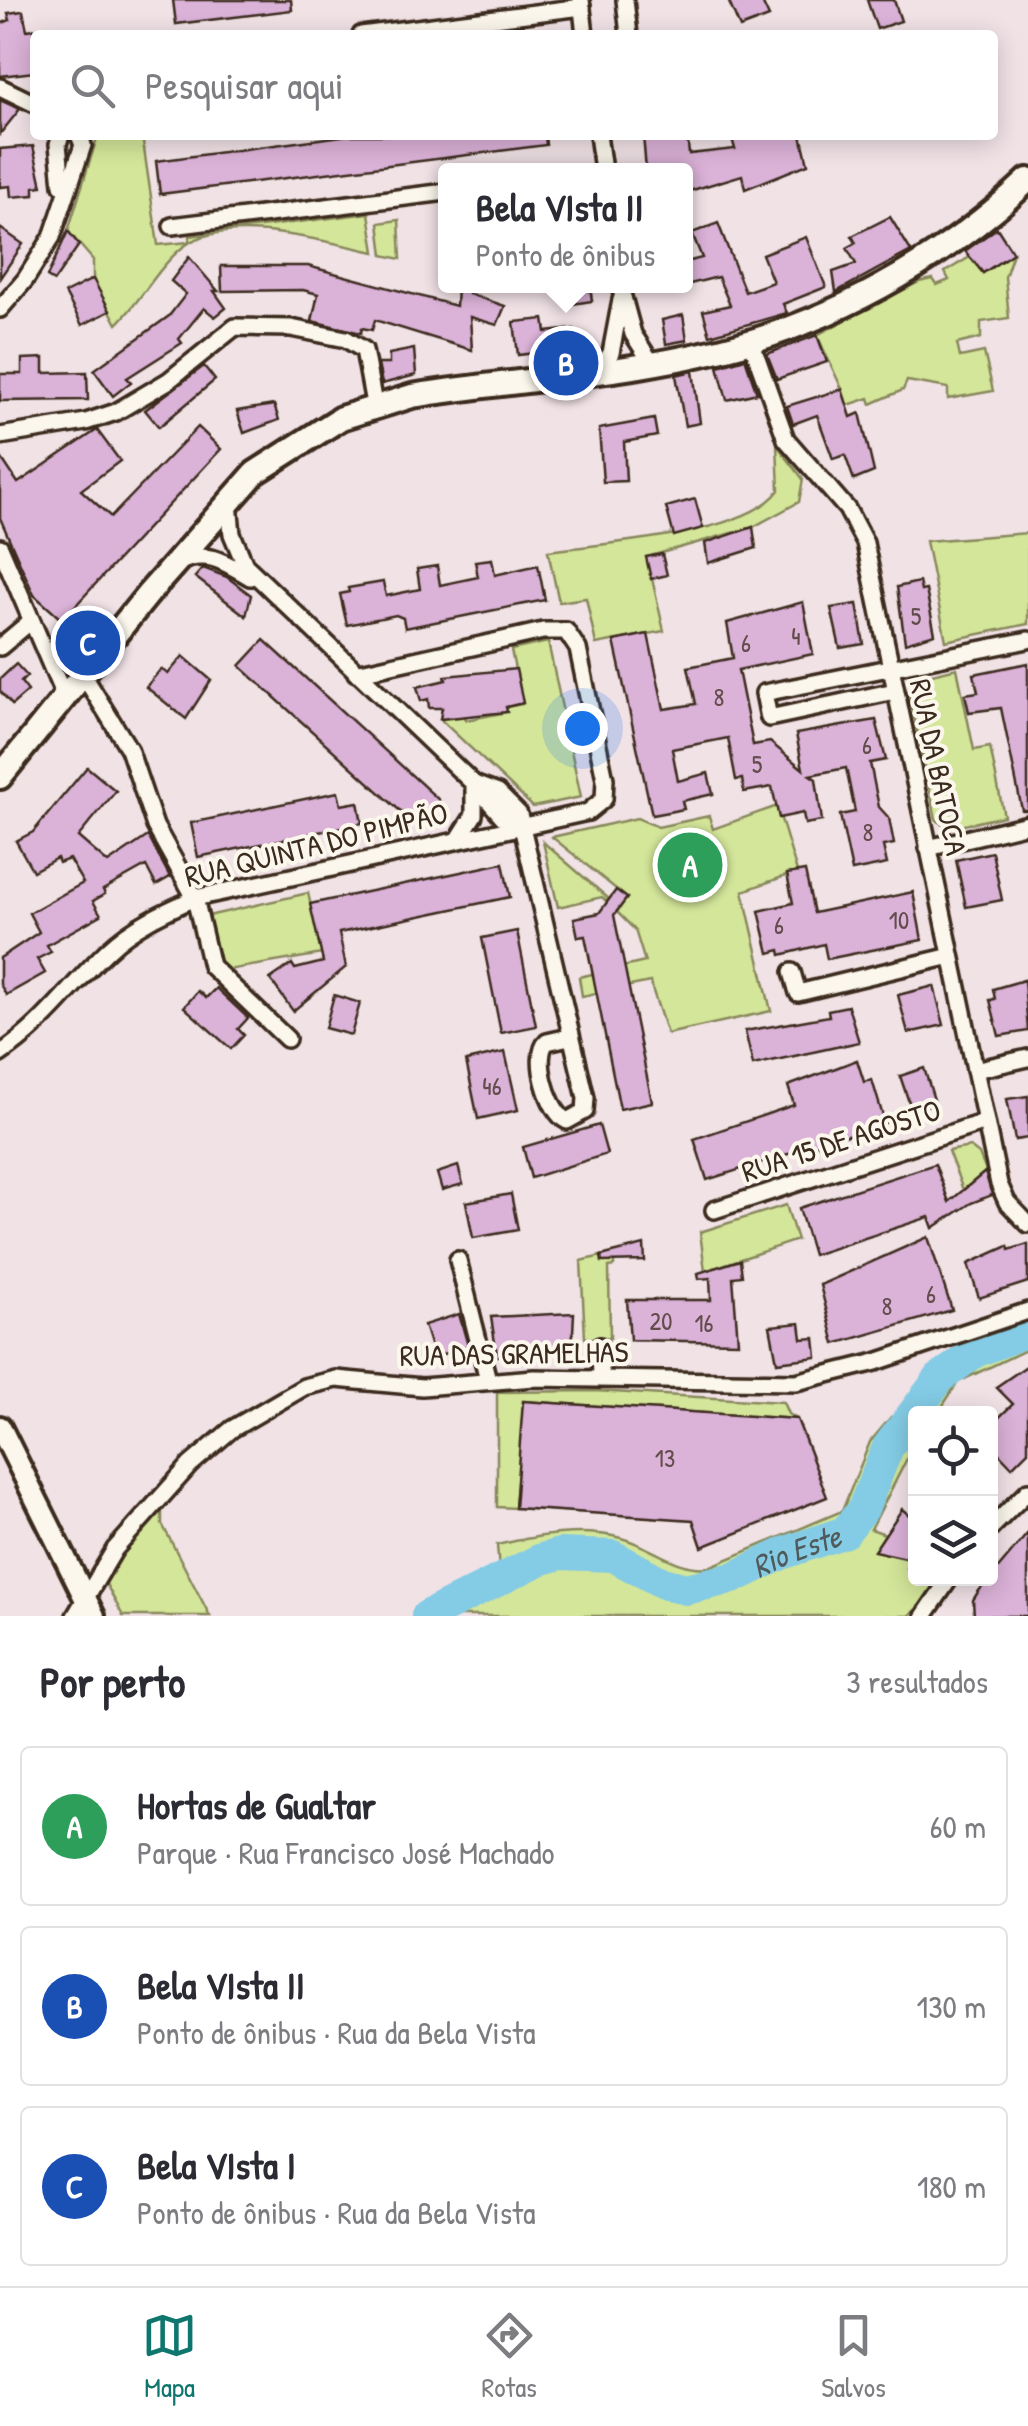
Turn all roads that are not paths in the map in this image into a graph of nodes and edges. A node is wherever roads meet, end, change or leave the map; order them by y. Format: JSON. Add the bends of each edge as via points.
{"nodes":[{"id":1,"x":625,"y":0,"type":"edge"},
{"id":2,"x":581,"y":3,"type":"edge"},
{"id":3,"x":395,"y":30,"type":"edge"},
{"id":4,"x":584,"y":30,"type":"edge"},
{"id":5,"x":629,"y":30,"type":"edge"},
{"id":6,"x":0,"y":86,"type":"edge"},
{"id":7,"x":30,"y":101,"type":"edge"},
{"id":8,"x":58,"y":140,"type":"edge"},
{"id":9,"x":81,"y":141,"type":"edge"},
{"id":10,"x":1028,"y":180,"type":"edge"},
{"id":11,"x":438,"y":193,"type":"edge"},
{"id":12,"x":63,"y":194,"type":"junction"},
{"id":13,"x":172,"y":226,"type":"dead end"},
{"id":14,"x":621,"y":293,"type":"edge"},
{"id":15,"x":622,"y":293,"type":"edge"},
{"id":16,"x":0,"y":308,"type":"edge"},
{"id":17,"x":751,"y":341,"type":"junction"},
{"id":18,"x":652,"y":362,"type":"junction"},
{"id":19,"x":599,"y":370,"type":"junction"},
{"id":20,"x":374,"y":404,"type":"junction"},
{"id":21,"x":0,"y":436,"type":"edge"},
{"id":22,"x":229,"y":498,"type":"junction"},
{"id":23,"x":0,"y":547,"type":"edge"},
{"id":24,"x":171,"y":567,"type":"junction"},
{"id":25,"x":262,"y":584,"type":"junction"},
{"id":26,"x":31,"y":621,"type":"junction"},
{"id":27,"x":1028,"y":640,"type":"edge"},
{"id":28,"x":0,"y":646,"type":"edge"},
{"id":29,"x":890,"y":668,"type":"junction"},
{"id":30,"x":356,"y":673,"type":"junction"},
{"id":31,"x":84,"y":676,"type":"junction"},
{"id":32,"x":896,"y":691,"type":"junction"},
{"id":33,"x":65,"y":698,"type":"junction"},
{"id":34,"x":0,"y":776,"type":"edge"},
{"id":35,"x":474,"y":784,"type":"junction"},
{"id":36,"x":1028,"y":824,"type":"edge"},
{"id":37,"x":520,"y":827,"type":"junction"},
{"id":38,"x":460,"y":837,"type":"junction"},
{"id":39,"x":928,"y":848,"type":"junction"},
{"id":40,"x":196,"y":898,"type":"junction"},
{"id":41,"x":951,"y":956,"type":"junction"},
{"id":42,"x":792,"y":972,"type":"dead end"},
{"id":43,"x":569,"y":1037,"type":"junction"},
{"id":44,"x":287,"y":1039,"type":"dead end"},
{"id":45,"x":0,"y":1054,"type":"edge"},
{"id":46,"x":1028,"y":1058,"type":"edge"},
{"id":47,"x":975,"y":1070,"type":"junction"},
{"id":48,"x":985,"y":1122,"type":"junction"},
{"id":49,"x":714,"y":1210,"type":"dead end"},
{"id":50,"x":1028,"y":1224,"type":"edge"},
{"id":51,"x":458,"y":1260,"type":"dead end"},
{"id":52,"x":1028,"y":1311,"type":"edge"},
{"id":53,"x":600,"y":1346,"type":"dead end"},
{"id":54,"x":601,"y":1378,"type":"junction"},
{"id":55,"x":488,"y":1380,"type":"junction"},
{"id":56,"x":0,"y":1426,"type":"edge"},
{"id":57,"x":1028,"y":1491,"type":"edge"},
{"id":58,"x":998,"y":1521,"type":"edge"},
{"id":59,"x":947,"y":1586,"type":"edge"},
{"id":60,"x":948,"y":1586,"type":"edge"},
{"id":61,"x":85,"y":1612,"type":"edge"},
{"id":62,"x":924,"y":1616,"type":"edge"},
{"id":63,"x":945,"y":1616,"type":"edge"}],
"edges":[{"from":1,"to":5,"type":"street"},
{"from":2,"to":3,"type":"street"},
{"from":2,"to":4,"type":"street"},
{"from":6,"to":7,"type":"street"},
{"from":8,"to":9,"type":"street","via":[[64,154]]},
{"from":8,"to":12,"type":"street"},
{"from":9,"to":12,"type":"street"},
{"from":10,"to":17,"type":"main road","via":[[890,282]]},
{"from":11,"to":13,"type":"street"},
{"from":12,"to":16,"type":"street","via":[[52,237]]},
{"from":14,"to":19,"type":"street","via":[[614,341]]},
{"from":15,"to":18,"type":"street","via":[[633,334]]},
{"from":17,"to":18,"type":"main road"},
{"from":17,"to":29,"type":"street","name":"RUA DA BATOCA","via":[[786,439],[860,530]]},
{"from":18,"to":19,"type":"main road"},
{"from":19,"to":20,"type":"main road"},
{"from":20,"to":21,"type":"street","via":[[364,350],[346,339],[291,328],[235,327],[198,360],[116,412]]},
{"from":20,"to":22,"type":"main road","via":[[298,441]]},
{"from":22,"to":24,"type":"main road"},
{"from":22,"to":25,"type":"street","via":[[235,547]]},
{"from":23,"to":26,"type":"street"},
{"from":24,"to":25,"type":"street","via":[[196,555],[212,556]]},
{"from":24,"to":31,"type":"main road"},
{"from":25,"to":30,"type":"street"},
{"from":26,"to":28,"type":"street"},
{"from":26,"to":33,"type":"street"},
{"from":27,"to":29,"type":"street"},
{"from":29,"to":32,"type":"street","name":"RUA DA BATOCA"},
{"from":29,"to":32,"type":"street","via":[[764,693],[769,718]]},
{"from":30,"to":35,"type":"street"},
{"from":30,"to":37,"type":"street","name":"RUA QUINTA DO PIMPÃO","via":[[555,628],[575,639],[604,799],[588,812]]},
{"from":31,"to":33,"type":"main road"},
{"from":31,"to":40,"type":"street","via":[[128,749],[155,826]]},
{"from":32,"to":39,"type":"street","name":"RUA DA BATOCA"},
{"from":33,"to":34,"type":"main road"},
{"from":35,"to":37,"type":"street"},
{"from":35,"to":38,"type":"street","via":[[474,815]]},
{"from":36,"to":39,"type":"street"},
{"from":37,"to":38,"type":"street","name":"RUA QUINTA DO PIMPÃO"},
{"from":37,"to":43,"type":"street"},
{"from":38,"to":40,"type":"street","name":"RUA QUINTA DO PIMPÃO"},
{"from":39,"to":41,"type":"street","name":"RUA DA BATOCA"},
{"from":40,"to":44,"type":"street","via":[[211,966]]},
{"from":40,"to":45,"type":"street","name":"RUA QUINTA DO PIMPÃO","via":[[147,920],[108,950],[60,1005]]},
{"from":41,"to":42,"type":"street","via":[[798,993]]},
{"from":41,"to":47,"type":"street","name":"RUA DA BATOCA"},
{"from":43,"to":43,"type":"street","via":[[547,1042],[540,1057],[554,1109],[568,1121],[584,1110],[586,1098]]},
{"from":46,"to":47,"type":"street"},
{"from":47,"to":48,"type":"street","name":"RUA DA BATOCA"},
{"from":48,"to":49,"type":"street","name":"RUA 15 DE AGOSTO"},
{"from":48,"to":50,"type":"street","name":"RUA DA BATOCA","via":[[999,1184]]},
{"from":51,"to":55,"type":"street"},
{"from":52,"to":54,"type":"street","name":"RUA DAS GRAMELHAS","via":[[796,1382]]},
{"from":53,"to":54,"type":"street"},
{"from":54,"to":55,"type":"street","name":"RUA DAS GRAMELHAS"},
{"from":55,"to":61,"type":"street","name":"RUA DAS GRAMELHAS","via":[[422,1387],[336,1379],[288,1394],[190,1464],[114,1548]]},
{"from":56,"to":61,"type":"street"},
{"from":57,"to":58,"type":"street"},
{"from":59,"to":62,"type":"street"},
{"from":60,"to":63,"type":"street"}]}
